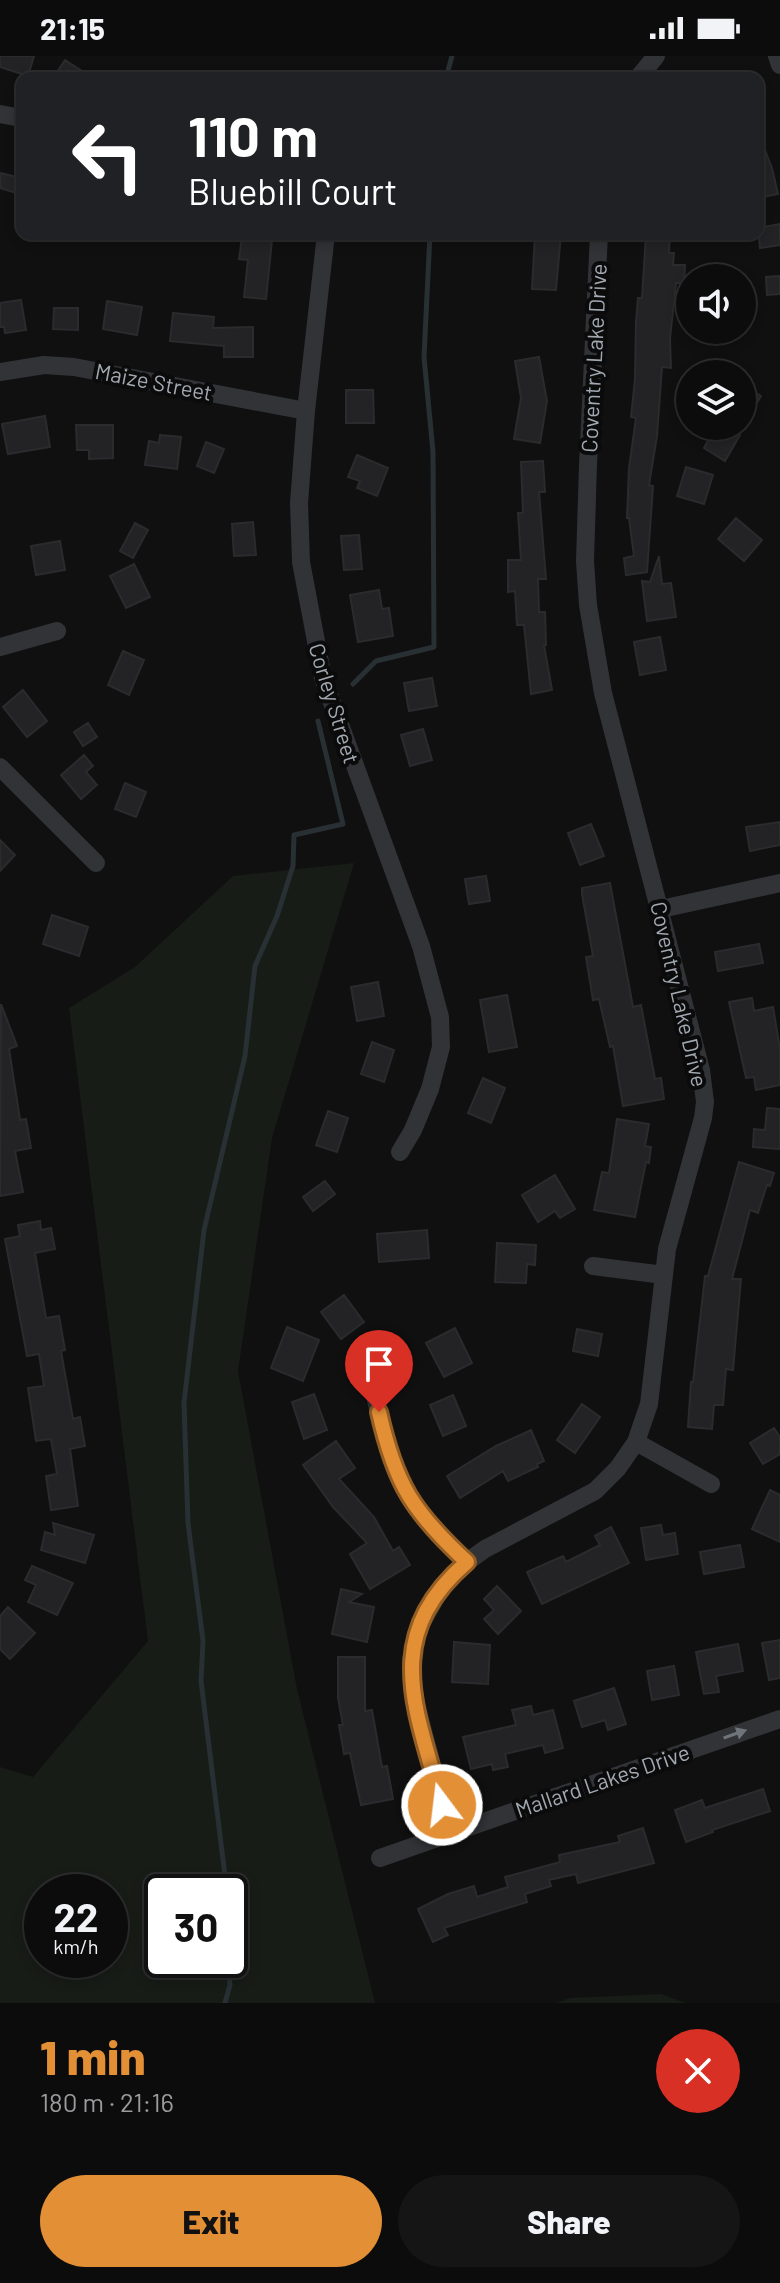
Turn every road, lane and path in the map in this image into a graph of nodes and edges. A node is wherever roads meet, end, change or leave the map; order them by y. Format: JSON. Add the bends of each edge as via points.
{"nodes":[{"id":1,"x":656,"y":56,"type":"edge"},
{"id":2,"x":777,"y":56,"type":"edge"},
{"id":3,"x":780,"y":65,"type":"edge"},
{"id":4,"x":643,"y":72,"type":"edge"},
{"id":5,"x":325,"y":240,"type":"edge"},
{"id":6,"x":599,"y":240,"type":"edge"},
{"id":7,"x":0,"y":372,"type":"edge"},
{"id":8,"x":306,"y":411,"type":"junction"},
{"id":9,"x":57,"y":631,"type":"dead end"},
{"id":10,"x":0,"y":647,"type":"edge"},
{"id":11,"x":0,"y":767,"type":"edge"},
{"id":12,"x":96,"y":863,"type":"dead end"},
{"id":13,"x":780,"y":883,"type":"edge"},
{"id":14,"x":661,"y":909,"type":"junction"},
{"id":15,"x":400,"y":1152,"type":"dead end"},
{"id":16,"x":593,"y":1266,"type":"dead end"},
{"id":17,"x":664,"y":1275,"type":"junction"},
{"id":18,"x":374,"y":1391,"type":"dead end"},
{"id":19,"x":636,"y":1442,"type":"junction"},
{"id":20,"x":711,"y":1484,"type":"dead end"},
{"id":21,"x":467,"y":1562,"type":"junction"},
{"id":22,"x":780,"y":1719,"type":"edge"},
{"id":23,"x":450,"y":1833,"type":"junction"},
{"id":24,"x":380,"y":1858,"type":"dead end"}],
"edges":[{"from":1,"to":4,"type":"street"},
{"from":2,"to":3,"type":"street"},
{"from":5,"to":8,"type":"street","name":"Corley Street"},
{"from":6,"to":14,"type":"street","name":"Coventry Lake Drive","via":[[585,561],[588,605],[603,693]]},
{"from":7,"to":8,"type":"street","name":"Maize Street","via":[[44,365],[88,369]]},
{"from":8,"to":15,"type":"street","name":"Corley Street","via":[[298,532],[316,649],[351,761],[421,946],[440,1017],[441,1047],[430,1089]]},
{"from":9,"to":10,"type":"street"},
{"from":11,"to":12,"type":"street"},
{"from":13,"to":14,"type":"street"},
{"from":14,"to":17,"type":"street","name":"Coventry Lake Drive","via":[[705,1102]]},
{"from":16,"to":17,"type":"street"},
{"from":17,"to":19,"type":"street","name":"Coventry Lake Drive","via":[[649,1404]]},
{"from":18,"to":21,"type":"street","via":[[400,1485],[428,1525]]},
{"from":19,"to":20,"type":"street"},
{"from":19,"to":21,"type":"street","name":"Coventry Lake Drive","via":[[595,1491]]},
{"from":21,"to":23,"type":"street","name":"Coventry Lake Drive","via":[[434,1598],[418,1629],[411,1660],[413,1693]]},
{"from":23,"to":22,"type":"street","name":"Mallard Lakes Drive","one_way":true},
{"from":23,"to":24,"type":"street","name":"Mallard Lakes Drive"}]}
